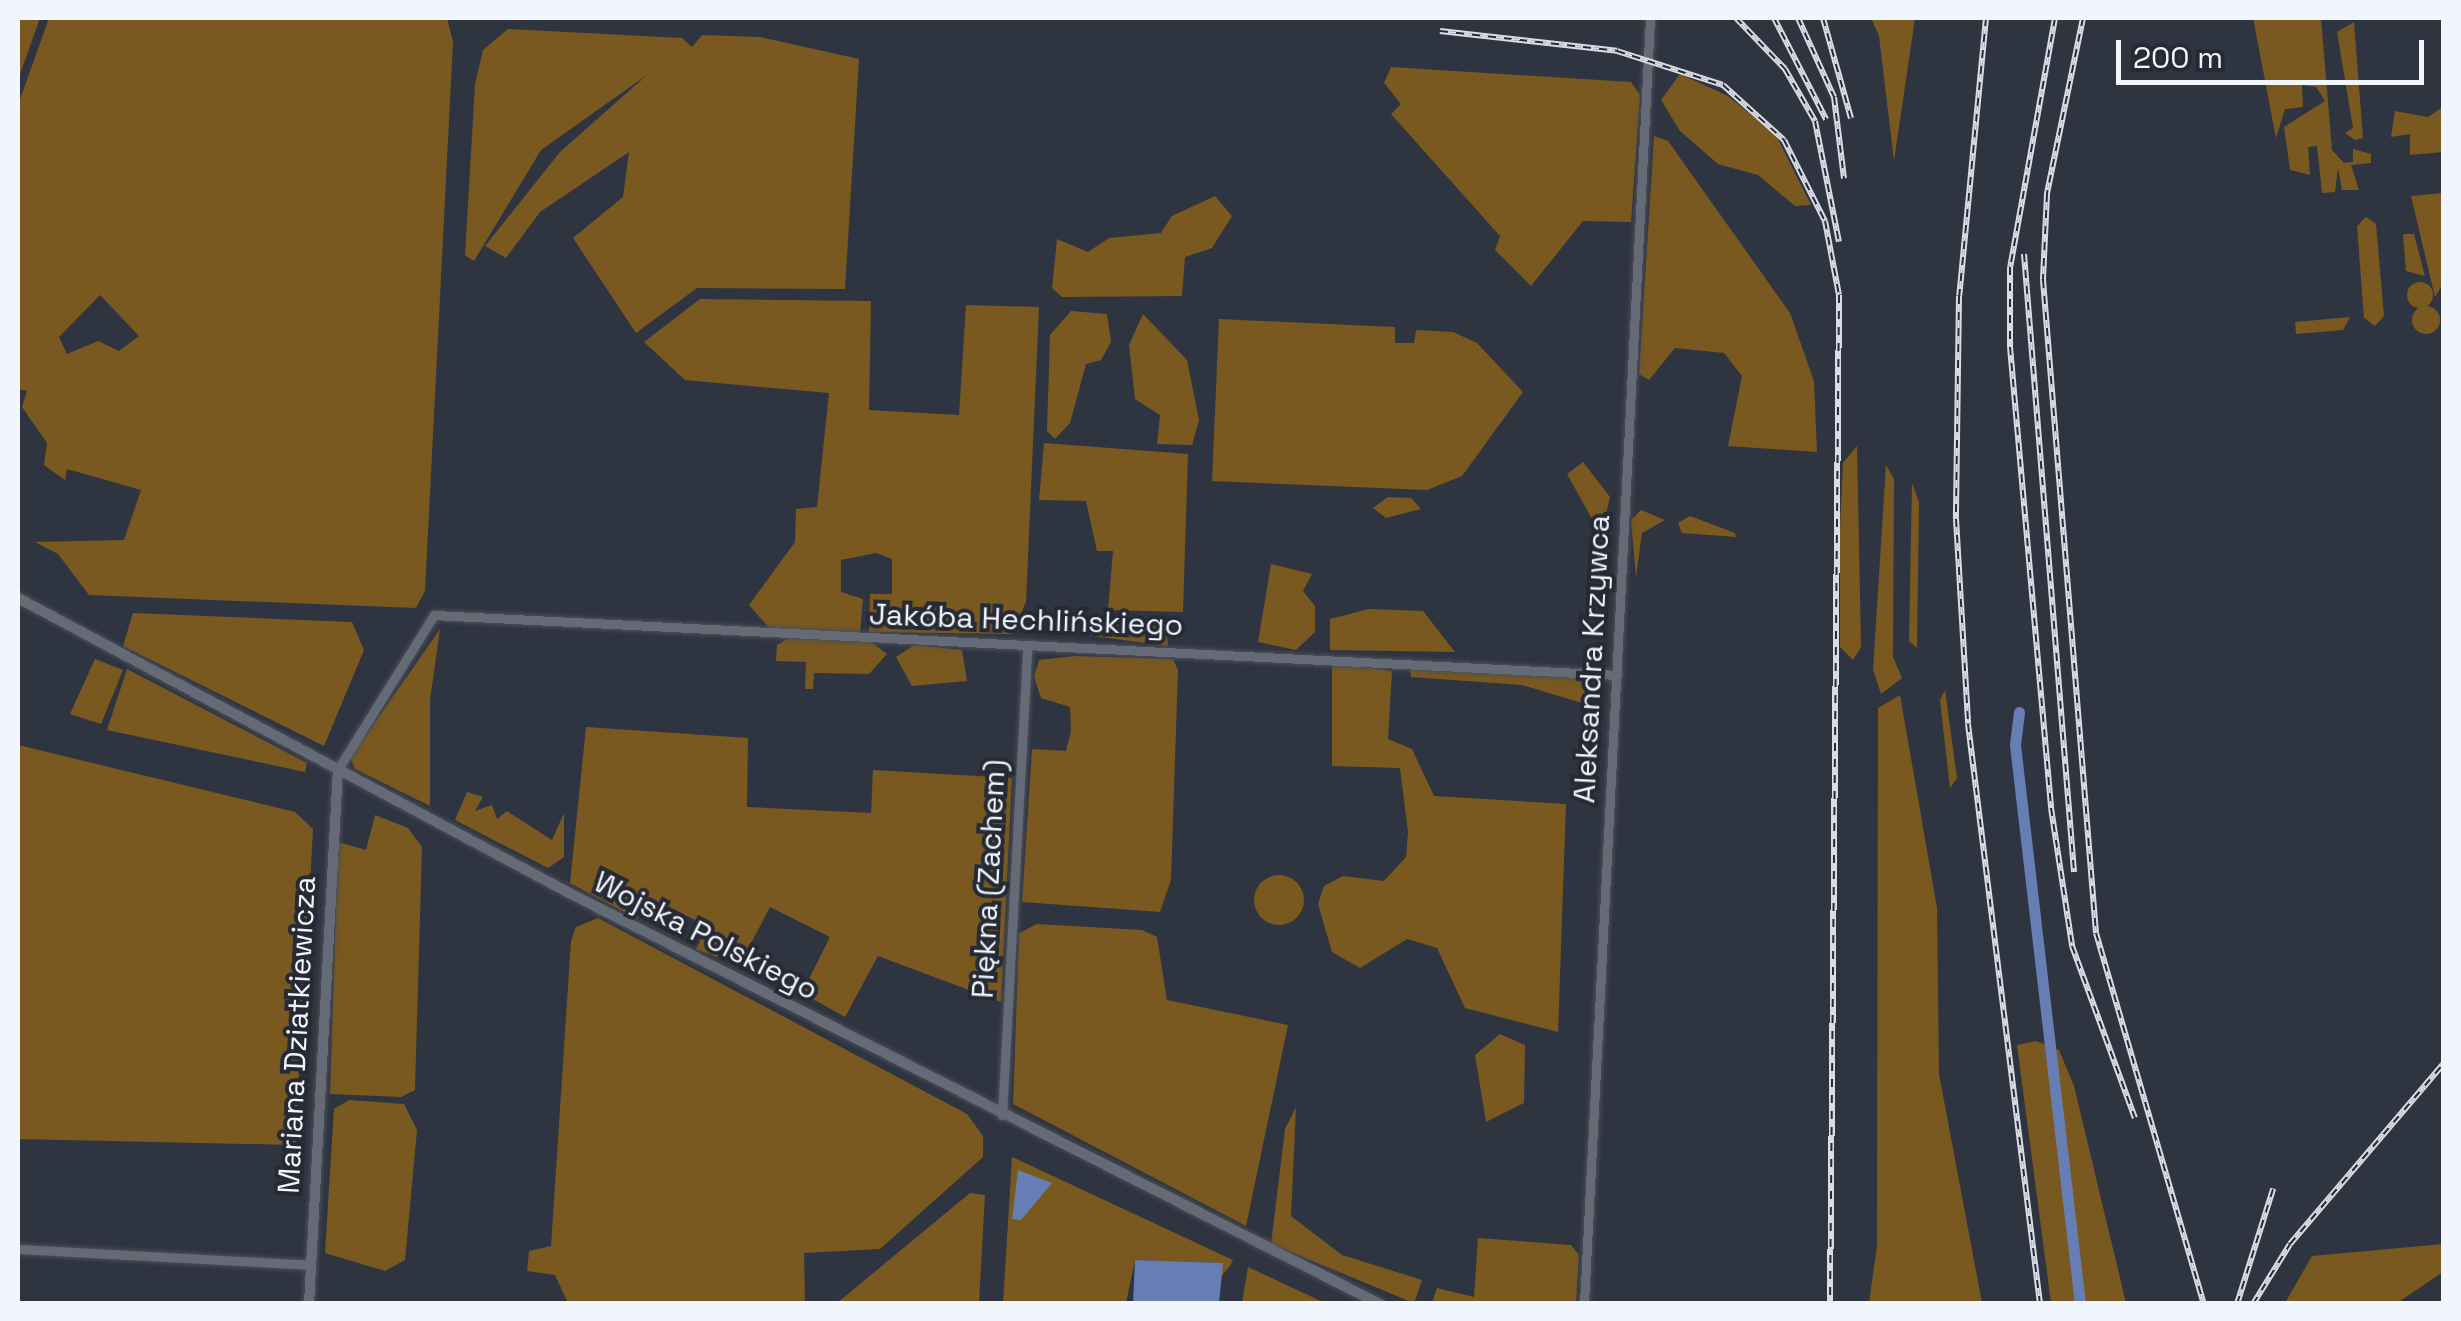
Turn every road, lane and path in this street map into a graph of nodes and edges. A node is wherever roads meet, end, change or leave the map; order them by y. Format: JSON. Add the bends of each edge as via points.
{"nodes":[{"id":1,"x":1650,"y":18,"type":"edge"},
{"id":2,"x":18,"y":598,"type":"edge"},
{"id":3,"x":1027,"y":646,"type":"junction"},
{"id":4,"x":1617,"y":675,"type":"junction"},
{"id":5,"x":338,"y":769,"type":"junction"},
{"id":6,"x":1002,"y":1115,"type":"junction"},
{"id":7,"x":18,"y":1248,"type":"edge"},
{"id":8,"x":310,"y":1265,"type":"junction"},
{"id":9,"x":308,"y":1304,"type":"edge"},
{"id":10,"x":1380,"y":1304,"type":"edge"},
{"id":11,"x":1584,"y":1304,"type":"edge"}],
"edges":[{"from":1,"to":4,"type":"street","name":"Aleksandra Krzywca"},
{"from":2,"to":5,"type":"street","name":"Wojska Polskiego"},
{"from":3,"to":4,"type":"street","name":"Jakóba Hechlińskiego"},
{"from":3,"to":5,"type":"street","name":"Jakóba Hechlińskiego","via":[[434,615]]},
{"from":3,"to":6,"type":"street","name":"Piękna (Zachem)"},
{"from":4,"to":11,"type":"street","name":"Aleksandra Krzywca"},
{"from":5,"to":6,"type":"street","name":"Wojska Polskiego"},
{"from":5,"to":8,"type":"street","name":"Mariana Dziatkiewicza"},
{"from":6,"to":10,"type":"street","name":"Wojska Polskiego"},
{"from":7,"to":8,"type":"street"},
{"from":8,"to":9,"type":"street","name":"Mariana Dziatkiewicza"}]}
